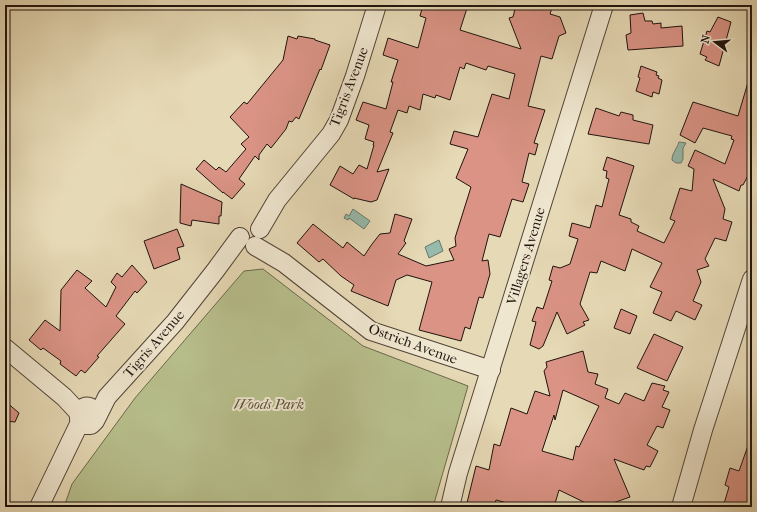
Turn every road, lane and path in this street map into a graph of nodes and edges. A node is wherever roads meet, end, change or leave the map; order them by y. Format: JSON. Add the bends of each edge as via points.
{"nodes":[{"id":1,"x":377,"y":5,"type":"edge"},
{"id":2,"x":604,"y":5,"type":"edge"},
{"id":3,"x":252,"y":237,"type":"junction"},
{"id":4,"x":752,"y":279,"type":"edge"},
{"id":5,"x":746,"y":317,"type":"edge"},
{"id":6,"x":5,"y":348,"type":"edge"},
{"id":7,"x":490,"y":370,"type":"junction"},
{"id":8,"x":87,"y":415,"type":"junction"},
{"id":9,"x":39,"y":507,"type":"edge"},
{"id":10,"x":450,"y":507,"type":"edge"},
{"id":11,"x":681,"y":507,"type":"edge"}],
"edges":[{"from":1,"to":3,"type":"street","name":"Tigris Avenue","via":[[339,120],[331,134],[277,200]]},
{"from":2,"to":7,"type":"street","name":"Villagers Avenue"},
{"from":3,"to":7,"type":"street","name":"Ostrich Avenue","via":[[371,331]]},
{"from":3,"to":8,"type":"street","name":"Tigris Avenue","via":[[215,271],[175,322],[107,397]]},
{"from":4,"to":5,"type":"street"},
{"from":5,"to":11,"type":"street","via":[[703,430]]},
{"from":6,"to":8,"type":"street"},
{"from":7,"to":10,"type":"street","name":"Villagers Avenue"},
{"from":8,"to":9,"type":"street","name":"Tigris Avenue"}]}
